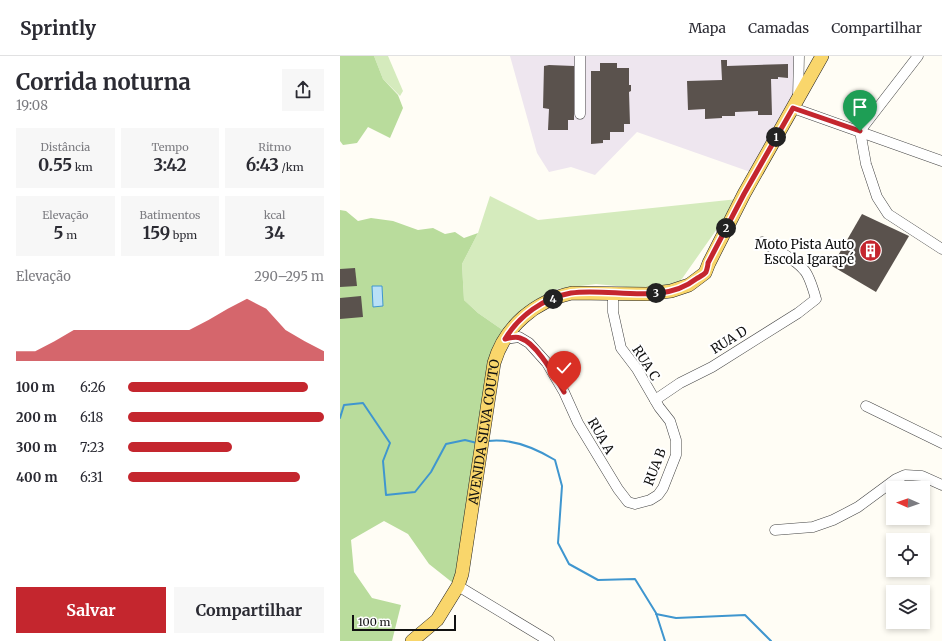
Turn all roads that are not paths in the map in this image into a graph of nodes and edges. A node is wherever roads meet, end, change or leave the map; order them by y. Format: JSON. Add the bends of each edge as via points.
{"nodes":[{"id":1,"x":580,"y":56,"type":"edge"},
{"id":2,"x":799,"y":56,"type":"edge"},
{"id":3,"x":822,"y":56,"type":"edge"},
{"id":4,"x":918,"y":56,"type":"edge"},
{"id":5,"x":795,"y":103,"type":"junction"},
{"id":6,"x":580,"y":114,"type":"dead end"},
{"id":7,"x":860,"y":131,"type":"junction"},
{"id":8,"x":942,"y":161,"type":"edge"},
{"id":9,"x":762,"y":242,"type":"dead end"},
{"id":10,"x":942,"y":249,"type":"edge"},
{"id":11,"x":613,"y":293,"type":"junction"},
{"id":12,"x":505,"y":339,"type":"junction"},
{"id":13,"x":655,"y":400,"type":"junction"},
{"id":14,"x":866,"y":406,"type":"dead end"},
{"id":15,"x":676,"y":440,"type":"joint"},
{"id":16,"x":942,"y":443,"type":"edge"},
{"id":17,"x":942,"y":485,"type":"edge"},
{"id":18,"x":628,"y":502,"type":"joint"},
{"id":19,"x":775,"y":530,"type":"dead end"},
{"id":20,"x":458,"y":586,"type":"junction"},
{"id":21,"x":412,"y":641,"type":"edge"},
{"id":22,"x":549,"y":641,"type":"edge"}],
"edges":[{"from":1,"to":6,"type":"street"},
{"from":2,"to":5,"type":"street"},
{"from":3,"to":5,"type":"main road","name":"AVENIDA SILVA COUTO"},
{"from":4,"to":7,"type":"street"},
{"from":5,"to":7,"type":"street"},
{"from":5,"to":11,"type":"main road","name":"AVENIDA SILVA COUTO","via":[[744,194],[705,273],[689,285],[671,291],[647,294]]},
{"from":7,"to":8,"type":"street"},
{"from":7,"to":10,"type":"street","via":[[866,164],[877,198],[888,214]]},
{"from":9,"to":13,"type":"street","name":"RUA D","via":[[805,270],[814,288],[816,299],[712,367],[680,383]]},
{"from":11,"to":12,"type":"main road","name":"AVENIDA SILVA COUTO","via":[[572,293],[547,301],[518,321]]},
{"from":11,"to":13,"type":"street","name":"RUA C","via":[[613,312],[621,348]]},
{"from":12,"to":18,"type":"street","name":"RUA A","via":[[519,337],[529,343],[547,363],[582,429]]},
{"from":12,"to":20,"type":"main road","name":"AVENIDA SILVA COUTO","via":[[494,363],[464,564]]},
{"from":13,"to":15,"type":"street","name":"RUA C","via":[[670,421]]},
{"from":14,"to":16,"type":"street"},
{"from":15,"to":18,"type":"street","name":"RUA B","via":[[676,455],[658,495],[642,503]]},
{"from":17,"to":19,"type":"street","via":[[922,476],[905,475],[882,488],[858,507],[833,520],[813,527]]},
{"from":20,"to":21,"type":"main road","name":"AVENIDA SILVA COUTO","via":[[437,620]]},
{"from":20,"to":22,"type":"street"}]}
